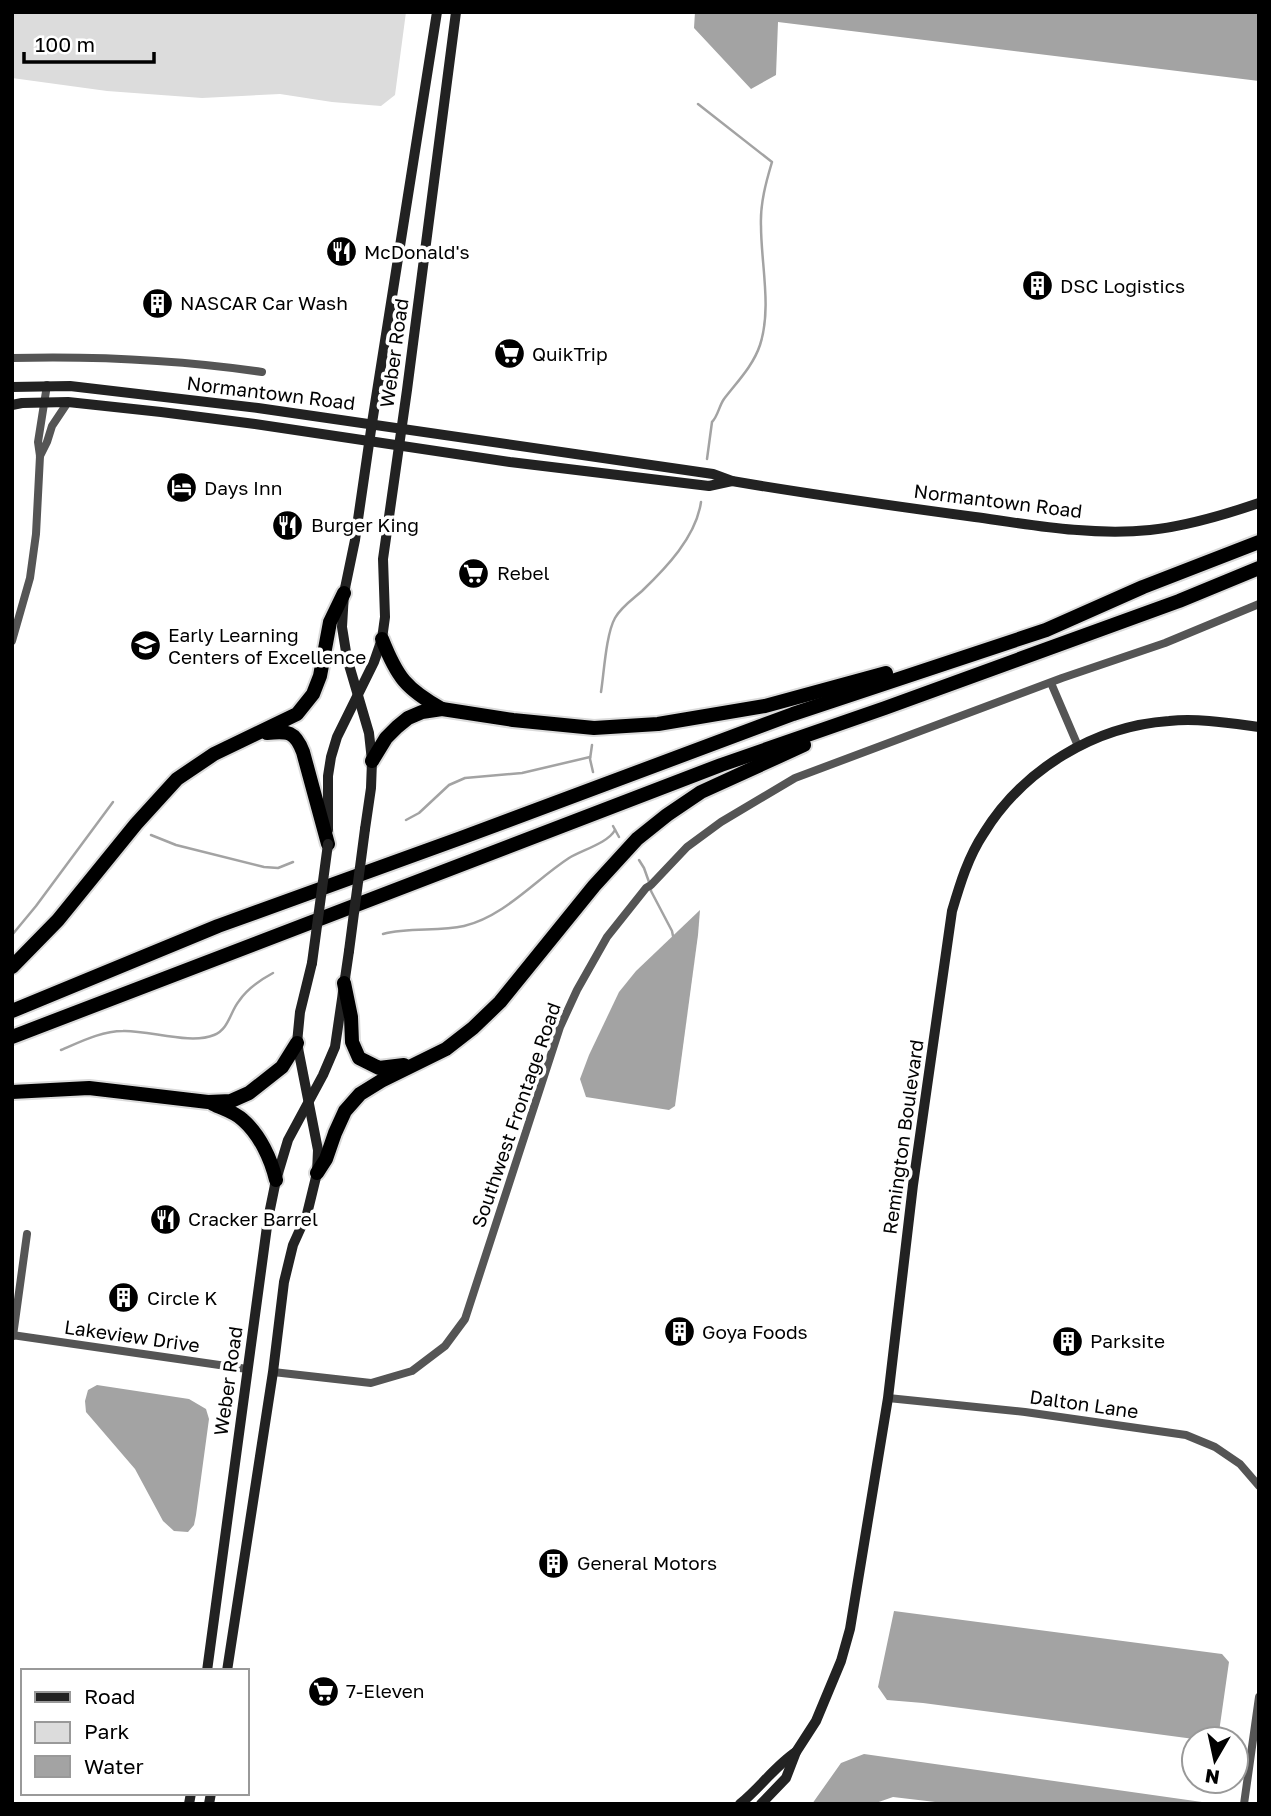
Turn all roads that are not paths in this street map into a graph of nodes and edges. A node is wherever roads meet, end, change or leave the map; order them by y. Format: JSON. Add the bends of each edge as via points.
{"nodes":[{"id":1,"x":437,"y":12,"type":"edge"},
{"id":2,"x":456,"y":12,"type":"edge"},
{"id":3,"x":12,"y":358,"type":"edge"},
{"id":4,"x":262,"y":372,"type":"dead end"},
{"id":5,"x":47,"y":385,"type":"junction"},
{"id":6,"x":12,"y":387,"type":"edge"},
{"id":7,"x":68,"y":402,"type":"junction"},
{"id":8,"x":44,"y":403,"type":"junction"},
{"id":9,"x":12,"y":405,"type":"edge"},
{"id":10,"x":372,"y":424,"type":"junction"},
{"id":11,"x":402,"y":428,"type":"junction"},
{"id":12,"x":369,"y":440,"type":"junction"},
{"id":13,"x":399,"y":445,"type":"junction"},
{"id":14,"x":40,"y":456,"type":"junction"},
{"id":15,"x":732,"y":481,"type":"junction"},
{"id":16,"x":1259,"y":503,"type":"edge"},
{"id":17,"x":1259,"y":542,"type":"edge"},
{"id":18,"x":1259,"y":568,"type":"edge"},
{"id":19,"x":344,"y":593,"type":"junction"},
{"id":20,"x":1259,"y":604,"type":"edge"},
{"id":21,"x":1046,"y":630,"type":"junction"},
{"id":22,"x":382,"y":639,"type":"junction"},
{"id":23,"x":12,"y":641,"type":"edge"},
{"id":24,"x":1051,"y":683,"type":"junction"},
{"id":25,"x":358,"y":695,"type":"junction"},
{"id":26,"x":885,"y":708,"type":"junction"},
{"id":27,"x":442,"y":709,"type":"junction"},
{"id":28,"x":1259,"y":727,"type":"edge"},
{"id":29,"x":255,"y":735,"type":"junction"},
{"id":30,"x":1079,"y":746,"type":"junction"},
{"id":31,"x":372,"y":761,"type":"junction"},
{"id":32,"x":328,"y":844,"type":"junction"},
{"id":33,"x":12,"y":967,"type":"edge"},
{"id":34,"x":344,"y":983,"type":"junction"},
{"id":35,"x":12,"y":1011,"type":"edge"},
{"id":36,"x":12,"y":1037,"type":"edge"},
{"id":37,"x":297,"y":1043,"type":"junction"},
{"id":38,"x":421,"y":1061,"type":"junction"},
{"id":39,"x":12,"y":1092,"type":"edge"},
{"id":40,"x":208,"y":1102,"type":"junction"},
{"id":41,"x":308,"y":1103,"type":"junction"},
{"id":42,"x":317,"y":1173,"type":"junction"},
{"id":43,"x":276,"y":1180,"type":"junction"},
{"id":44,"x":27,"y":1234,"type":"dead end"},
{"id":45,"x":13,"y":1335,"type":"edge"},
{"id":46,"x":247,"y":1369,"type":"junction"},
{"id":47,"x":273,"y":1372,"type":"junction"},
{"id":48,"x":888,"y":1398,"type":"junction"},
{"id":49,"x":1259,"y":1486,"type":"edge"},
{"id":50,"x":207,"y":1669,"type":"edge"},
{"id":51,"x":227,"y":1669,"type":"edge"},
{"id":52,"x":1259,"y":1697,"type":"edge"},
{"id":53,"x":796,"y":1752,"type":"junction"},
{"id":54,"x":740,"y":1804,"type":"edge"},
{"id":55,"x":761,"y":1804,"type":"edge"},
{"id":56,"x":1244,"y":1804,"type":"edge"}],
"edges":[{"from":1,"to":10,"type":"main road","name":"Weber Road"},
{"from":2,"to":11,"type":"main road","name":"Weber Road"},
{"from":3,"to":4,"type":"street","via":[[184,362]]},
{"from":5,"to":6,"type":"main road","name":"Normantown Road"},
{"from":5,"to":8,"type":"street"},
{"from":5,"to":10,"type":"main road","name":"Normantown Road"},
{"from":7,"to":8,"type":"main road","name":"Normantown Road"},
{"from":7,"to":12,"type":"main road","name":"Normantown Road"},
{"from":7,"to":14,"type":"street"},
{"from":8,"to":9,"type":"main road","name":"Normantown Road"},
{"from":8,"to":14,"type":"street"},
{"from":10,"to":11,"type":"main road","name":"Normantown Road"},
{"from":10,"to":12,"type":"main road","name":"Weber Road"},
{"from":11,"to":13,"type":"main road","name":"Weber Road"},
{"from":11,"to":15,"type":"main road","name":"Normantown Road","via":[[713,474]]},
{"from":12,"to":13,"type":"main road","name":"Normantown Road"},
{"from":12,"to":19,"type":"main road","name":"Weber Road"},
{"from":13,"to":15,"type":"main road","name":"Normantown Road","via":[[699,485]]},
{"from":13,"to":22,"type":"main road","name":"Weber Road","via":[[383,559]]},
{"from":14,"to":23,"type":"street","via":[[30,578]]},
{"from":15,"to":16,"type":"main road","name":"Normantown Road","via":[[1098,531],[1151,530]]},
{"from":17,"to":21,"type":"highway"},
{"from":18,"to":26,"type":"highway"},
{"from":19,"to":25,"type":"main road","name":"Weber Road","via":[[342,627]]},
{"from":19,"to":29,"type":"highway","via":[[330,622],[313,694],[297,714]]},
{"from":20,"to":24,"type":"street","name":"Southwest Frontage Road"},
{"from":21,"to":27,"type":"highway","via":[[765,706],[658,724],[594,728]]},
{"from":21,"to":35,"type":"highway","via":[[793,714],[218,926]]},
{"from":22,"to":25,"type":"main road","name":"Weber Road"},
{"from":22,"to":27,"type":"highway","via":[[406,684]]},
{"from":24,"to":30,"type":"street"},
{"from":24,"to":47,"type":"street","name":"Southwest Frontage Road","via":[[795,778],[687,847],[607,937],[577,990],[560,1027],[465,1319],[445,1346],[412,1371],[371,1383]]},
{"from":25,"to":31,"type":"main road","name":"Weber Road"},
{"from":25,"to":32,"type":"main road","name":"Weber Road","via":[[331,757]]},
{"from":26,"to":36,"type":"highway","via":[[720,765]]},
{"from":26,"to":38,"type":"highway","via":[[701,792],[667,815],[637,839],[594,886],[474,1028]]},
{"from":27,"to":31,"type":"highway","via":[[408,718],[386,738]]},
{"from":28,"to":30,"type":"main road","name":"Remington Boulevard","via":[[1169,720],[1130,727]]},
{"from":29,"to":32,"type":"highway","via":[[291,733],[299,741]]},
{"from":29,"to":33,"type":"highway","via":[[214,754],[177,779],[58,920]]},
{"from":30,"to":48,"type":"main road","name":"Remington Boulevard","via":[[1038,771],[1006,802],[964,872],[952,911]]},
{"from":31,"to":34,"type":"main road","name":"Weber Road","bridge":true},
{"from":32,"to":37,"type":"main road","name":"Weber Road","bridge":true},
{"from":34,"to":38,"type":"highway","via":[[352,1042],[359,1058],[379,1068]]},
{"from":34,"to":41,"type":"main road","name":"Weber Road","via":[[334,1047]]},
{"from":37,"to":40,"type":"highway","via":[[282,1067],[249,1093],[231,1101]]},
{"from":37,"to":41,"type":"main road","name":"Weber Road"},
{"from":38,"to":42,"type":"highway","via":[[360,1094],[345,1111]]},
{"from":39,"to":40,"type":"highway","via":[[89,1088]]},
{"from":40,"to":43,"type":"highway","via":[[243,1120],[265,1150]]},
{"from":41,"to":42,"type":"main road","name":"Weber Road","via":[[318,1150]]},
{"from":41,"to":43,"type":"main road","name":"Weber Road","via":[[288,1140]]},
{"from":42,"to":47,"type":"main road","name":"Weber Road","via":[[284,1282]]},
{"from":43,"to":46,"type":"main road","name":"Weber Road"},
{"from":44,"to":45,"type":"street"},
{"from":45,"to":46,"type":"street","name":"Lakeview Drive"},
{"from":46,"to":50,"type":"main road","name":"Weber Road"},
{"from":47,"to":51,"type":"main road","name":"Weber Road"},
{"from":48,"to":49,"type":"street","name":"Dalton Lane","via":[[1186,1435],[1240,1464]]},
{"from":48,"to":53,"type":"main road","name":"Remington Boulevard","via":[[850,1629],[816,1721]]},
{"from":52,"to":56,"type":"street"},
{"from":53,"to":54,"type":"main road","name":"Remington Boulevard"},
{"from":53,"to":55,"type":"main road","name":"Remington Boulevard","via":[[786,1778]]}]}
